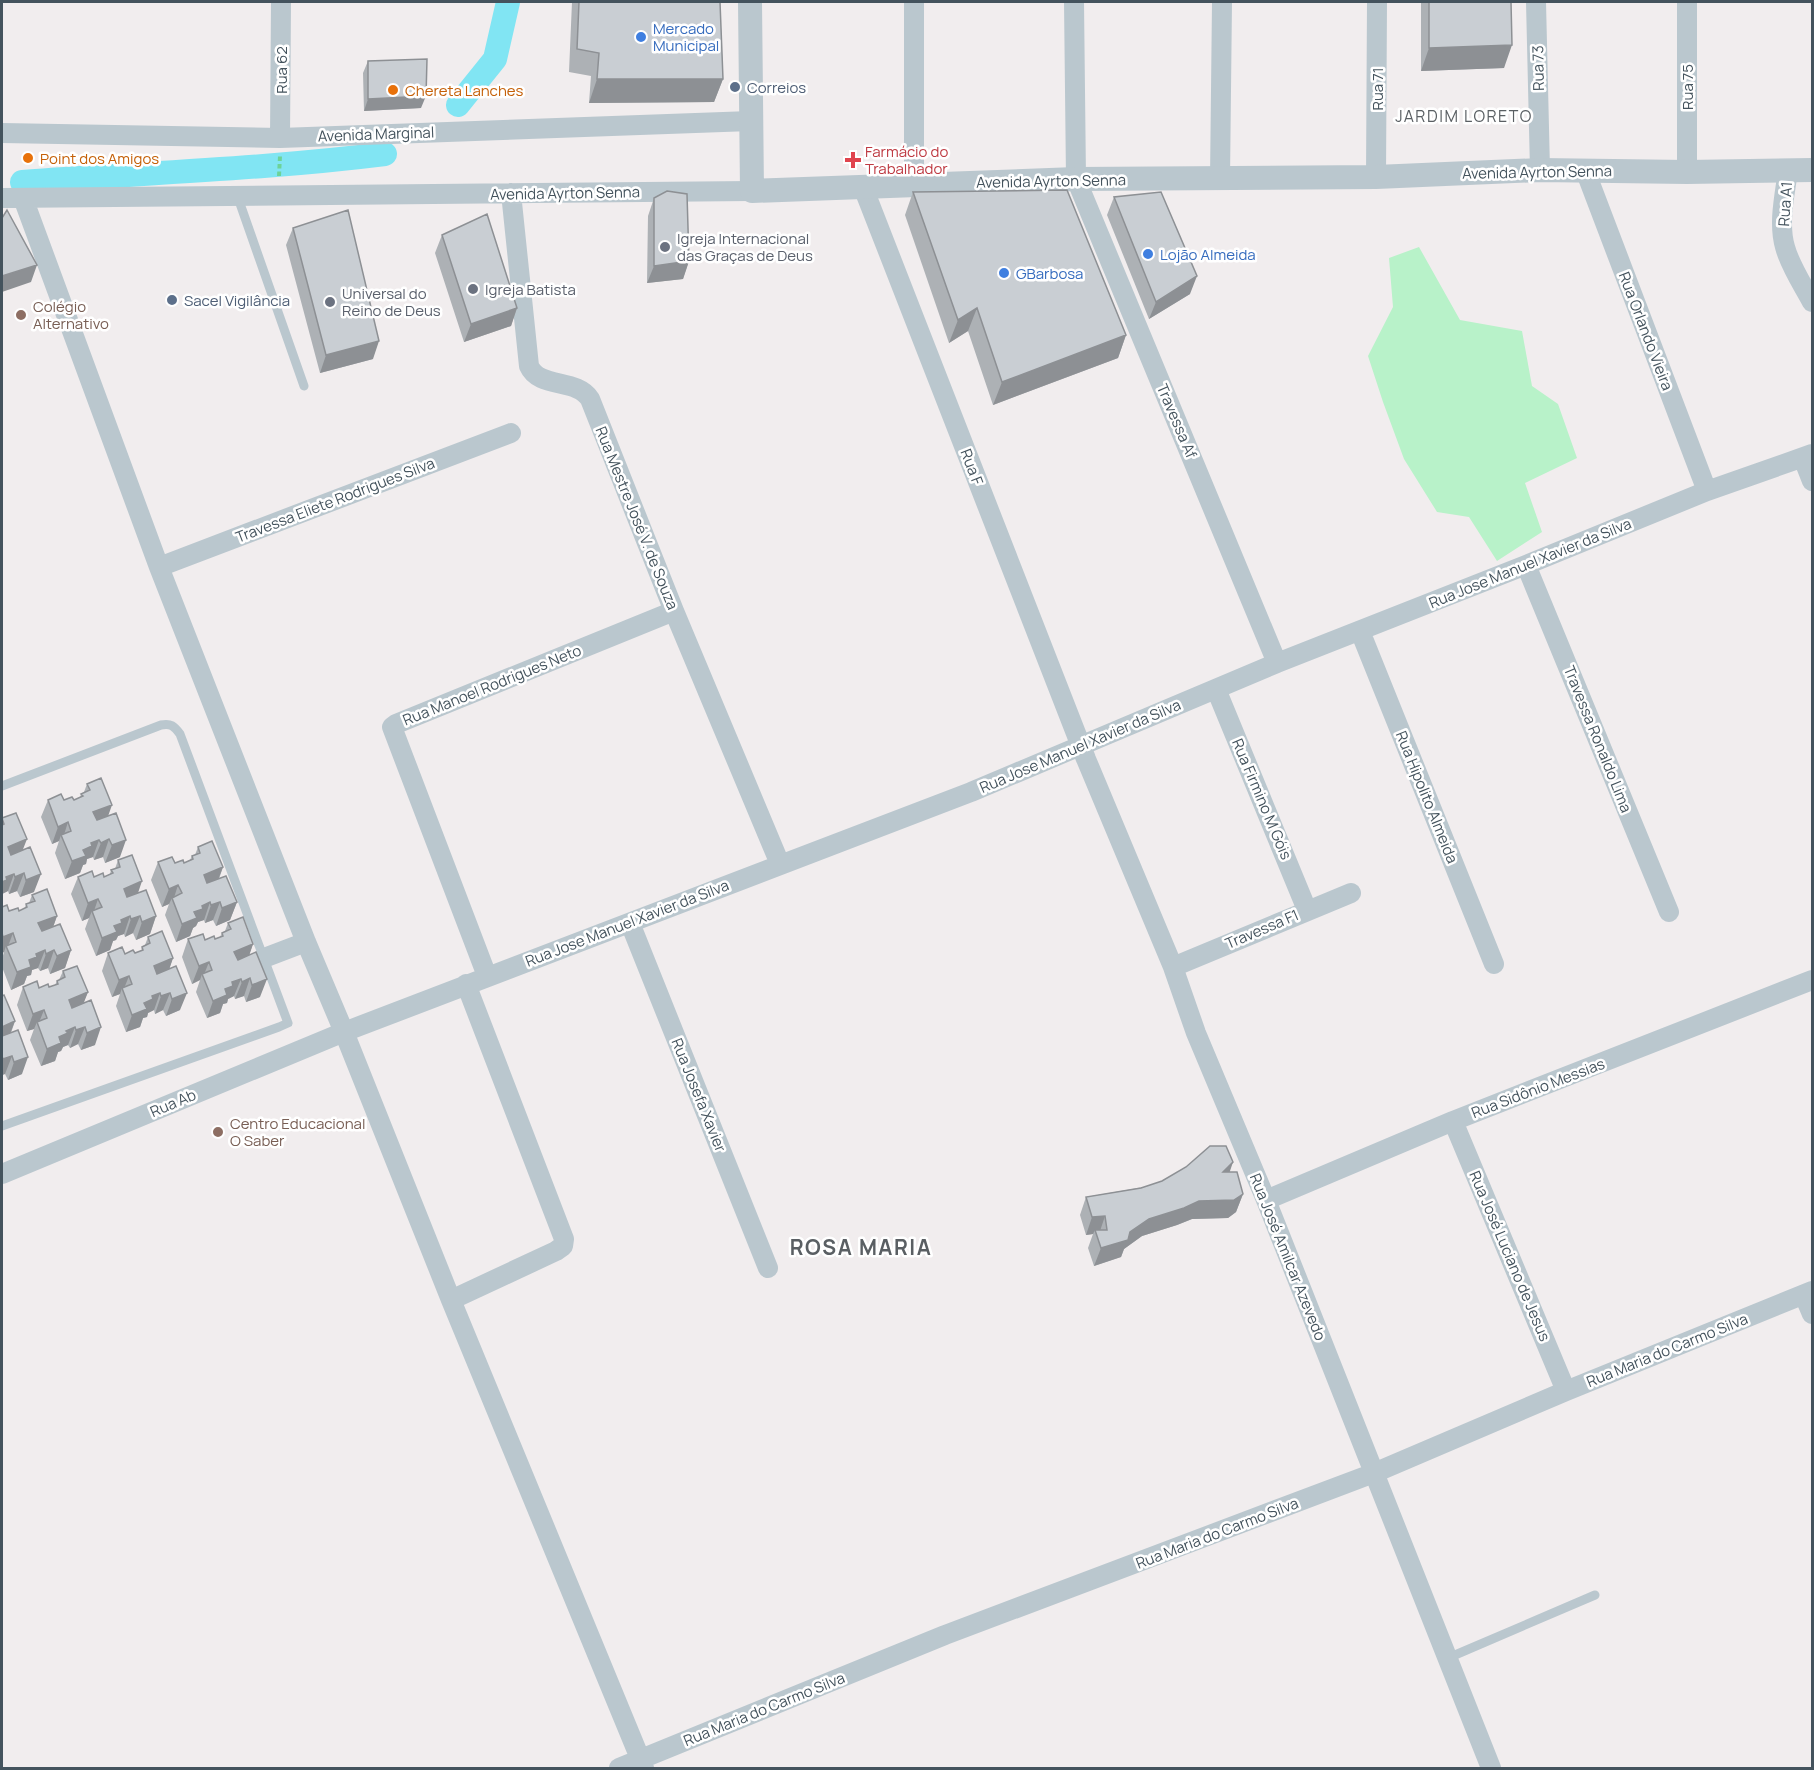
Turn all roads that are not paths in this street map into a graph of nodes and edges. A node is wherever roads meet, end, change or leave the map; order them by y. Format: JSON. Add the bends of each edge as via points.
{"nodes":[{"id":1,"x":281,"y":2,"type":"edge"},
{"id":2,"x":750,"y":2,"type":"edge"},
{"id":3,"x":914,"y":2,"type":"edge"},
{"id":4,"x":1074,"y":2,"type":"edge"},
{"id":5,"x":1222,"y":2,"type":"edge"},
{"id":6,"x":1377,"y":2,"type":"edge"},
{"id":7,"x":1536,"y":2,"type":"edge"},
{"id":8,"x":1688,"y":2,"type":"edge"},
{"id":9,"x":751,"y":121,"type":"junction"},
{"id":10,"x":2,"y":133,"type":"edge"},
{"id":11,"x":280,"y":145,"type":"junction"},
{"id":12,"x":1540,"y":170,"type":"junction"},
{"id":13,"x":1585,"y":170,"type":"junction"},
{"id":14,"x":1788,"y":170,"type":"junction"},
{"id":15,"x":1812,"y":170,"type":"edge"},
{"id":16,"x":1687,"y":172,"type":"junction"},
{"id":17,"x":1376,"y":177,"type":"junction"},
{"id":18,"x":1076,"y":179,"type":"junction"},
{"id":19,"x":1220,"y":179,"type":"junction"},
{"id":20,"x":914,"y":184,"type":"junction"},
{"id":21,"x":863,"y":187,"type":"junction"},
{"id":22,"x":752,"y":191,"type":"junction"},
{"id":23,"x":511,"y":193,"type":"junction"},
{"id":24,"x":237,"y":195,"type":"junction"},
{"id":25,"x":2,"y":198,"type":"edge"},
{"id":26,"x":23,"y":198,"type":"junction"},
{"id":27,"x":1812,"y":302,"type":"edge"},
{"id":28,"x":304,"y":386,"type":"dead end"},
{"id":29,"x":511,"y":433,"type":"dead end"},
{"id":30,"x":1808,"y":456,"type":"edge"},
{"id":31,"x":1812,"y":481,"type":"edge"},
{"id":32,"x":1707,"y":491,"type":"junction"},
{"id":33,"x":1526,"y":566,"type":"junction"},
{"id":34,"x":159,"y":567,"type":"junction"},
{"id":35,"x":674,"y":611,"type":"junction"},
{"id":36,"x":1360,"y":631,"type":"junction"},
{"id":37,"x":1277,"y":663,"type":"junction"},
{"id":38,"x":1215,"y":689,"type":"junction"},
{"id":39,"x":1081,"y":747,"type":"junction"},
{"id":40,"x":2,"y":786,"type":"edge"},
{"id":41,"x":780,"y":864,"type":"junction"},
{"id":42,"x":1351,"y":893,"type":"dead end"},
{"id":43,"x":1308,"y":910,"type":"junction"},
{"id":44,"x":1669,"y":912,"type":"dead end"},
{"id":45,"x":630,"y":923,"type":"junction"},
{"id":46,"x":306,"y":942,"type":"junction"},
{"id":47,"x":264,"y":958,"type":"junction"},
{"id":48,"x":1494,"y":964,"type":"dead end"},
{"id":49,"x":1173,"y":967,"type":"junction"},
{"id":50,"x":487,"y":976,"type":"junction"},
{"id":51,"x":1812,"y":980,"type":"edge"},
{"id":52,"x":466,"y":984,"type":"junction"},
{"id":53,"x":344,"y":1032,"type":"junction"},
{"id":54,"x":1453,"y":1121,"type":"junction"},
{"id":55,"x":2,"y":1126,"type":"edge"},
{"id":56,"x":2,"y":1174,"type":"edge"},
{"id":57,"x":1266,"y":1200,"type":"junction"},
{"id":58,"x":768,"y":1268,"type":"dead end"},
{"id":59,"x":1808,"y":1293,"type":"edge"},
{"id":60,"x":451,"y":1300,"type":"junction"},
{"id":61,"x":1812,"y":1314,"type":"edge"},
{"id":62,"x":1566,"y":1391,"type":"junction"},
{"id":63,"x":1374,"y":1473,"type":"junction"},
{"id":64,"x":1595,"y":1595,"type":"dead end"},
{"id":65,"x":1448,"y":1658,"type":"junction"},
{"id":66,"x":642,"y":1764,"type":"edge"},
{"id":67,"x":619,"y":1768,"type":"edge"},
{"id":68,"x":1491,"y":1768,"type":"edge"}],
"edges":[{"from":1,"to":11,"type":"street","name":"Rua 62"},
{"from":2,"to":9,"type":"street"},
{"from":3,"to":20,"type":"street"},
{"from":4,"to":18,"type":"street"},
{"from":5,"to":19,"type":"street"},
{"from":6,"to":17,"type":"street","name":"Rua 71"},
{"from":7,"to":12,"type":"street","name":"Rua 73"},
{"from":8,"to":16,"type":"street","name":"Rua 75"},
{"from":9,"to":11,"type":"street","name":"Avenida Marginal"},
{"from":9,"to":22,"type":"street"},
{"from":10,"to":11,"type":"street","name":"Avenida Marginal"},
{"from":12,"to":13,"type":"street","name":"Avenida Ayrton Senna"},
{"from":12,"to":17,"type":"street","name":"Avenida Ayrton Senna"},
{"from":13,"to":16,"type":"street","name":"Avenida Ayrton Senna"},
{"from":13,"to":32,"type":"street","name":"Rua Orlando Vieira"},
{"from":14,"to":15,"type":"street","name":"Avenida Ayrton Senna"},
{"from":14,"to":16,"type":"street","name":"Avenida Ayrton Senna"},
{"from":14,"to":27,"type":"street","name":"Rua A1","via":[[1784,246]]},
{"from":17,"to":19,"type":"street","name":"Avenida Ayrton Senna"},
{"from":18,"to":19,"type":"street","name":"Avenida Ayrton Senna"},
{"from":18,"to":20,"type":"street","name":"Avenida Ayrton Senna"},
{"from":18,"to":37,"type":"street","name":"Travessa Af"},
{"from":20,"to":21,"type":"street","name":"Avenida Ayrton Senna"},
{"from":21,"to":22,"type":"street","name":"Avenida Ayrton Senna"},
{"from":21,"to":39,"type":"street","name":"Rua F"},
{"from":22,"to":23,"type":"street","name":"Avenida Ayrton Senna"},
{"from":23,"to":24,"type":"street","name":"Avenida Ayrton Senna"},
{"from":23,"to":35,"type":"street","name":"Rua Mestre José V. de Souza","via":[[532,372],[588,395]]},
{"from":24,"to":26,"type":"street","name":"Avenida Ayrton Senna"},
{"from":24,"to":28,"type":"lane"},
{"from":25,"to":26,"type":"street","name":"Avenida Ayrton Senna"},
{"from":26,"to":34,"type":"street"},
{"from":29,"to":34,"type":"street","name":"Travessa Eliete Rodrigues Silva"},
{"from":30,"to":31,"type":"street"},
{"from":30,"to":32,"type":"street","name":"Rua Jose Manuel Xavier da Silva"},
{"from":32,"to":33,"type":"street","name":"Rua Jose Manuel Xavier da Silva"},
{"from":33,"to":36,"type":"street","name":"Rua Jose Manuel Xavier da Silva"},
{"from":33,"to":44,"type":"street","name":"Travessa Ronaldo Lima"},
{"from":34,"to":46,"type":"street"},
{"from":35,"to":41,"type":"street","name":"Rua Mestre José V. de Souza"},
{"from":35,"to":50,"type":"street","name":"Rua Manoel Rodrigues Neto","via":[[392,727]]},
{"from":36,"to":37,"type":"street","name":"Rua Jose Manuel Xavier da Silva"},
{"from":36,"to":48,"type":"street","name":"Rua Hipolito Almeida"},
{"from":37,"to":38,"type":"street","name":"Rua Jose Manuel Xavier da Silva"},
{"from":38,"to":39,"type":"street","name":"Rua Jose Manuel Xavier da Silva"},
{"from":38,"to":43,"type":"street","name":"Rua Firmino M Góis"},
{"from":39,"to":41,"type":"street","name":"Rua Jose Manuel Xavier da Silva"},
{"from":39,"to":49,"type":"street","name":"Rua José Amilcar Azevedo"},
{"from":40,"to":47,"type":"lane","via":[[171,724],[180,734]]},
{"from":41,"to":45,"type":"street","name":"Rua Jose Manuel Xavier da Silva"},
{"from":42,"to":43,"type":"street","name":"Travessa F1"},
{"from":43,"to":49,"type":"street","name":"Travessa F1"},
{"from":45,"to":50,"type":"street","name":"Rua Jose Manuel Xavier da Silva"},
{"from":45,"to":58,"type":"street","name":"Rua Josefa Xavier"},
{"from":46,"to":47,"type":"street"},
{"from":46,"to":53,"type":"street"},
{"from":47,"to":55,"type":"lane","via":[[288,1020],[286,1024]]},
{"from":49,"to":57,"type":"street","name":"Rua José Amilcar Azevedo"},
{"from":50,"to":52,"type":"street","name":"Rua Jose Manuel Xavier da Silva"},
{"from":51,"to":54,"type":"street","name":"Rua Sidônio Messias"},
{"from":52,"to":53,"type":"street","name":"Rua Jose Manuel Xavier da Silva"},
{"from":52,"to":60,"type":"street","via":[[564,1239],[556,1251]]},
{"from":53,"to":56,"type":"street","name":"Rua Ab"},
{"from":53,"to":60,"type":"street"},
{"from":54,"to":57,"type":"street","name":"Rua Sidônio Messias"},
{"from":54,"to":62,"type":"street","name":"Rua José Luciano de Jesus"},
{"from":57,"to":63,"type":"street","name":"Rua José Amilcar Azevedo"},
{"from":59,"to":61,"type":"street"},
{"from":59,"to":62,"type":"street","name":"Rua Maria do Carmo Silva"},
{"from":60,"to":66,"type":"street"},
{"from":62,"to":63,"type":"street","name":"Rua Maria do Carmo Silva"},
{"from":63,"to":65,"type":"street","name":"Rua José Amilcar Azevedo"},
{"from":63,"to":66,"type":"street","name":"Rua Maria do Carmo Silva","via":[[945,1635]]},
{"from":64,"to":65,"type":"lane"},
{"from":65,"to":68,"type":"street","name":"Rua José Amilcar Azevedo"},
{"from":66,"to":67,"type":"street","name":"Rua Maria do Carmo Silva"}]}
